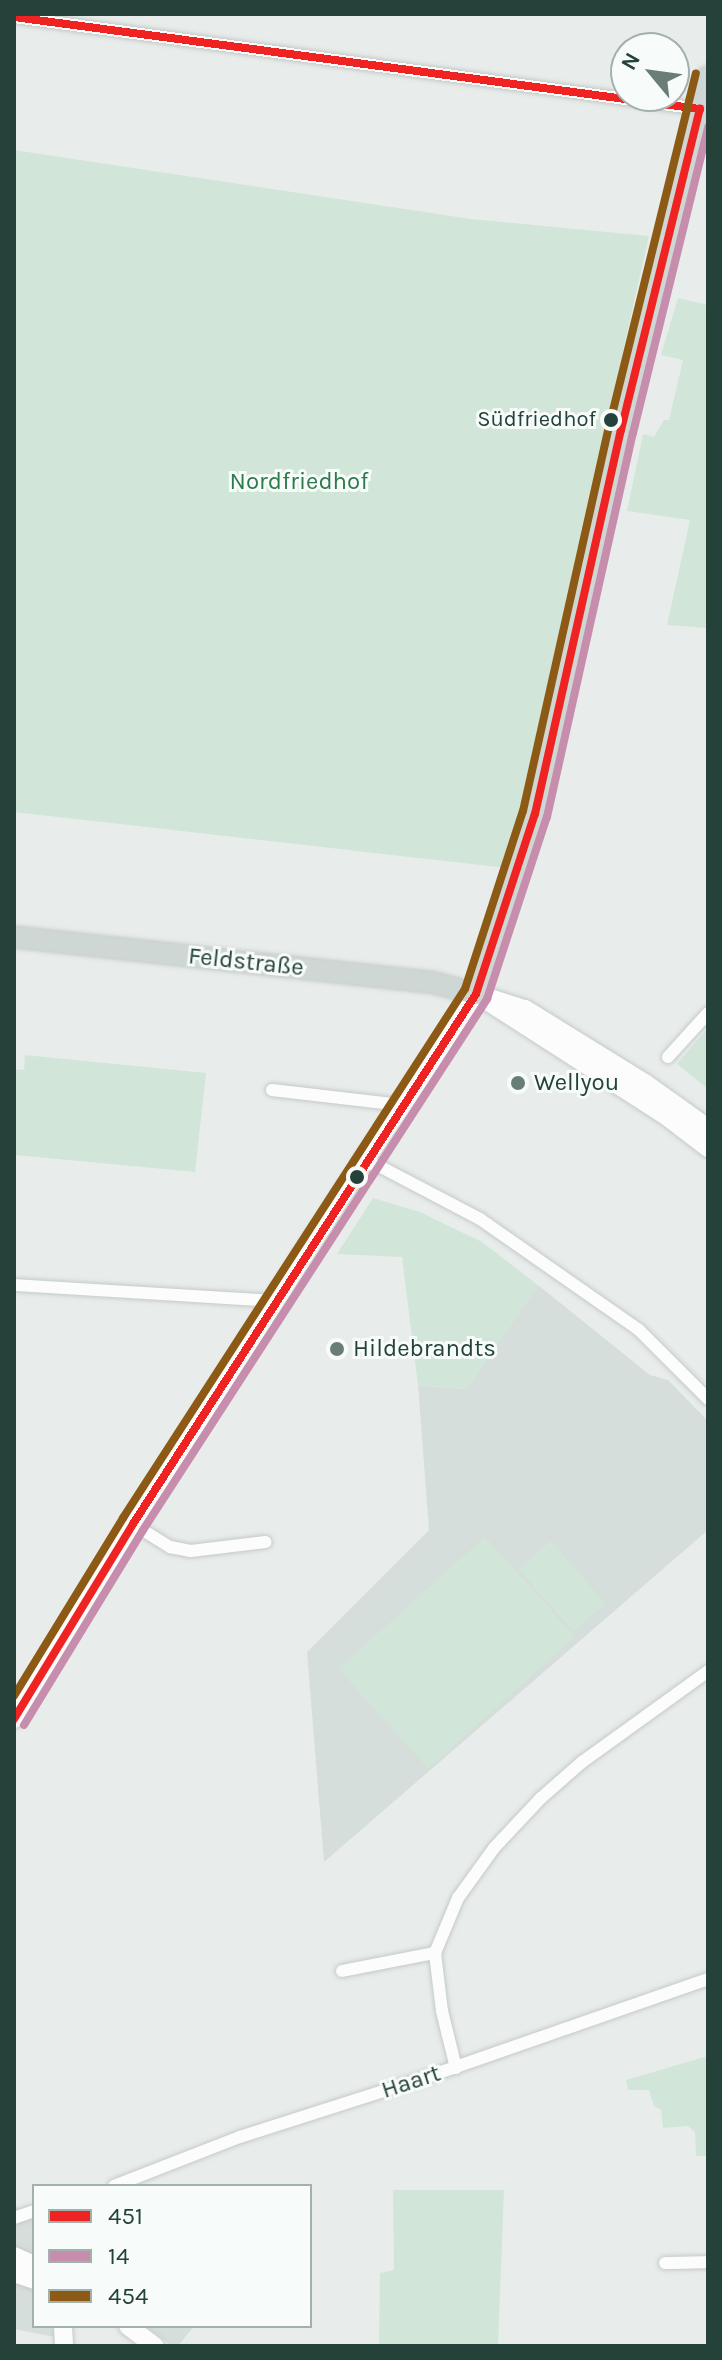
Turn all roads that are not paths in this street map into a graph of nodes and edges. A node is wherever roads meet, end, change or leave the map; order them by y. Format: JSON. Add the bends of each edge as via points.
{"nodes":[{"id":1,"x":14,"y":17,"type":"edge"},
{"id":2,"x":708,"y":77,"type":"edge"},
{"id":3,"x":700,"y":109,"type":"junction"},
{"id":4,"x":14,"y":937,"type":"edge"},
{"id":5,"x":476,"y":994,"type":"junction"},
{"id":6,"x":708,"y":1013,"type":"edge"},
{"id":7,"x":668,"y":1057,"type":"dead end"},
{"id":8,"x":272,"y":1090,"type":"dead end"},
{"id":9,"x":401,"y":1105,"type":"junction"},
{"id":10,"x":708,"y":1128,"type":"edge"},
{"id":11,"x":708,"y":1148,"type":"edge"},
{"id":12,"x":364,"y":1162,"type":"junction"},
{"id":13,"x":14,"y":1285,"type":"edge"},
{"id":14,"x":278,"y":1301,"type":"junction"},
{"id":15,"x":708,"y":1399,"type":"edge"},
{"id":16,"x":133,"y":1524,"type":"junction"},
{"id":17,"x":265,"y":1542,"type":"dead end"},
{"id":18,"x":708,"y":1671,"type":"edge"},
{"id":19,"x":14,"y":1719,"type":"edge"},
{"id":20,"x":435,"y":1953,"type":"junction"},
{"id":21,"x":342,"y":1971,"type":"dead end"},
{"id":22,"x":708,"y":1979,"type":"edge"},
{"id":23,"x":456,"y":2068,"type":"junction"},
{"id":24,"x":119,"y":2184,"type":"edge"},
{"id":25,"x":708,"y":2262,"type":"edge"},
{"id":26,"x":665,"y":2263,"type":"dead end"},
{"id":27,"x":131,"y":2328,"type":"edge"},
{"id":28,"x":155,"y":2346,"type":"edge"}],
"edges":[{"from":1,"to":3,"type":"street"},
{"from":2,"to":3,"type":"main road"},
{"from":3,"to":5,"type":"main road","via":[[535,814]]},
{"from":4,"to":5,"type":"main road","name":"Feldstraße","via":[[431,982]]},
{"from":5,"to":9,"type":"main road"},
{"from":5,"to":10,"type":"main road","via":[[525,1009]]},
{"from":5,"to":11,"type":"main road"},
{"from":6,"to":7,"type":"street"},
{"from":8,"to":9,"type":"street"},
{"from":9,"to":12,"type":"main road"},
{"from":12,"to":14,"type":"main road"},
{"from":12,"to":15,"type":"street","via":[[480,1219],[639,1330]]},
{"from":13,"to":14,"type":"street"},
{"from":14,"to":16,"type":"main road"},
{"from":16,"to":17,"type":"street","via":[[170,1547],[191,1551]]},
{"from":16,"to":19,"type":"main road"},
{"from":18,"to":20,"type":"street","via":[[541,1798],[494,1848],[458,1898]]},
{"from":20,"to":21,"type":"street"},
{"from":20,"to":23,"type":"street"},
{"from":22,"to":23,"type":"street","name":"Haart"},
{"from":23,"to":24,"type":"street","name":"Haart","via":[[240,2137]]},
{"from":25,"to":26,"type":"street"},
{"from":27,"to":28,"type":"main road"}]}
